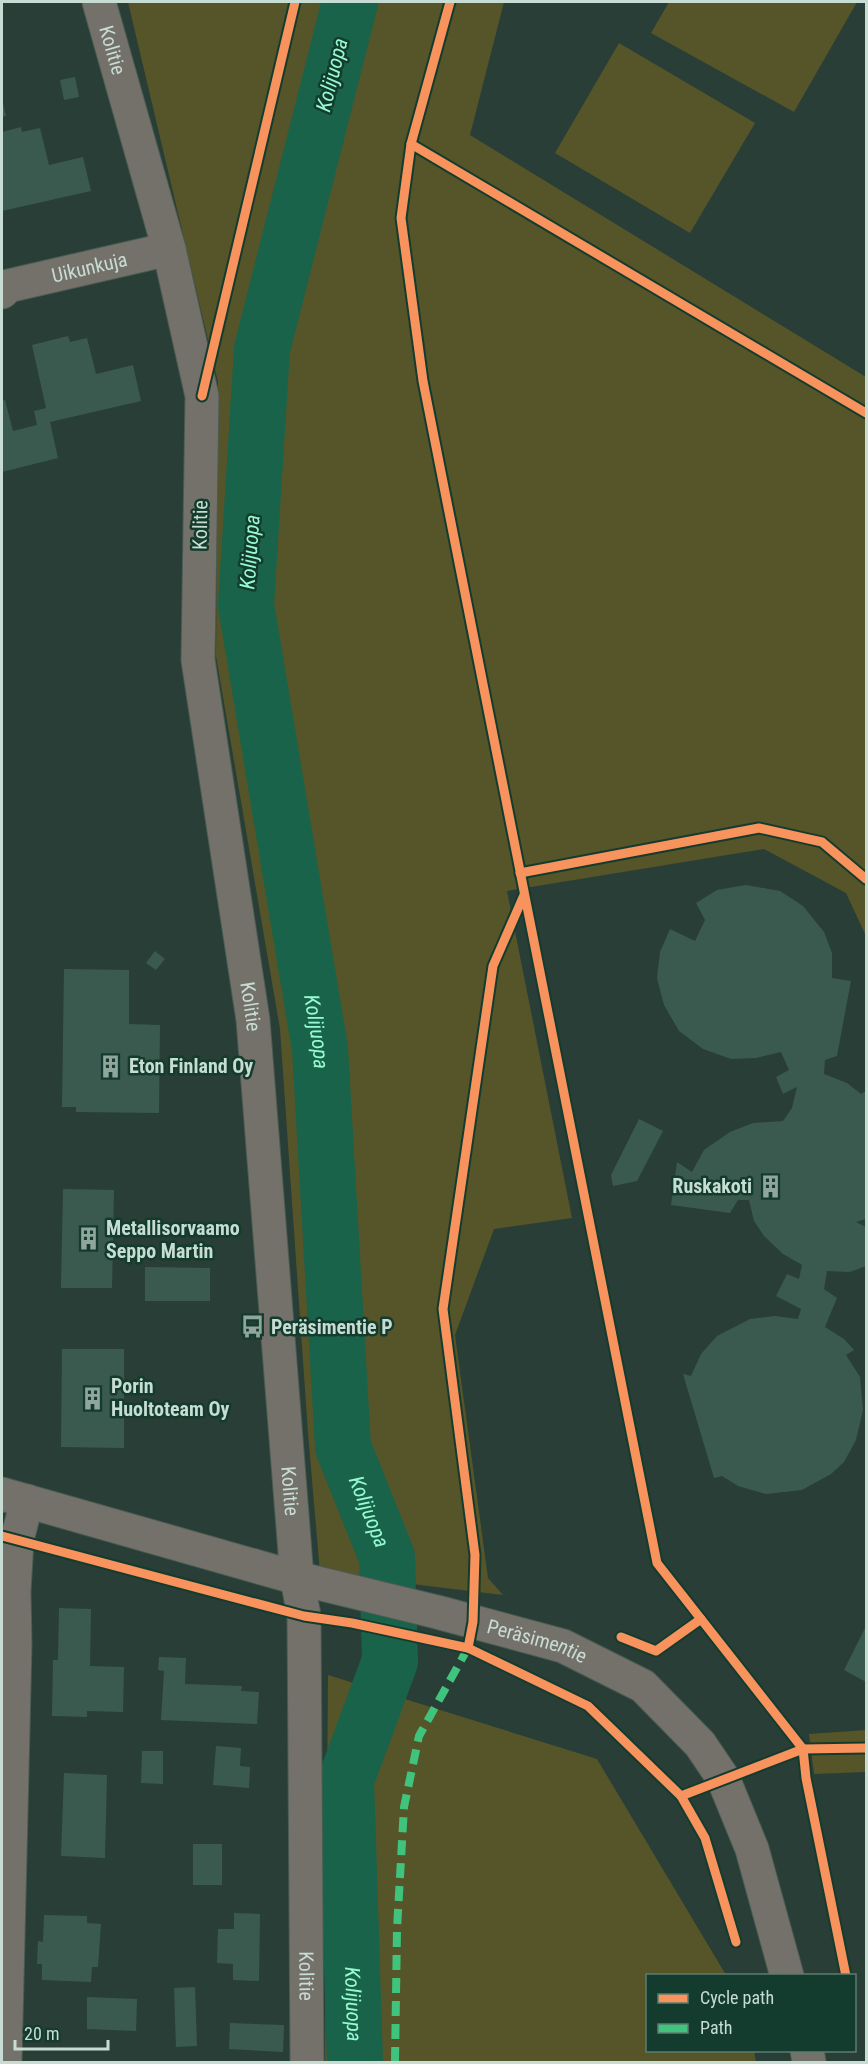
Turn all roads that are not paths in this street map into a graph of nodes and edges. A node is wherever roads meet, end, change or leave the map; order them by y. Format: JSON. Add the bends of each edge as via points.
{"nodes":[{"id":1,"x":99,"y":2,"type":"edge"},
{"id":2,"x":169,"y":249,"type":"junction"},
{"id":3,"x":4,"y":288,"type":"edge"},
{"id":4,"x":14,"y":1498,"type":"edge"},
{"id":5,"x":297,"y":1578,"type":"junction"},
{"id":6,"x":8,"y":1596,"type":"edge"},
{"id":7,"x":4,"y":1965,"type":"edge"},
{"id":8,"x":786,"y":1974,"type":"edge"},
{"id":9,"x":5,"y":2062,"type":"edge"},
{"id":10,"x":307,"y":2062,"type":"edge"}],
"edges":[{"from":1,"to":2,"type":"street","name":"Kolitie"},
{"from":2,"to":3,"type":"street","name":"Uikunkuja"},
{"from":2,"to":5,"type":"street","name":"Kolitie","via":[[202,396],[198,660],[252,1020]]},
{"from":4,"to":5,"type":"street","name":"Peräsimentie"},
{"from":4,"to":6,"type":"street","via":[[17,1540]]},
{"from":5,"to":8,"type":"street","name":"Peräsimentie","via":[[564,1646],[644,1686],[700,1744],[723,1778],[752,1850]]},
{"from":5,"to":10,"type":"street","name":"Kolitie","via":[[304,1616]]},
{"from":6,"to":7,"type":"street","via":[[15,1645]]},
{"from":7,"to":9,"type":"street"}]}
